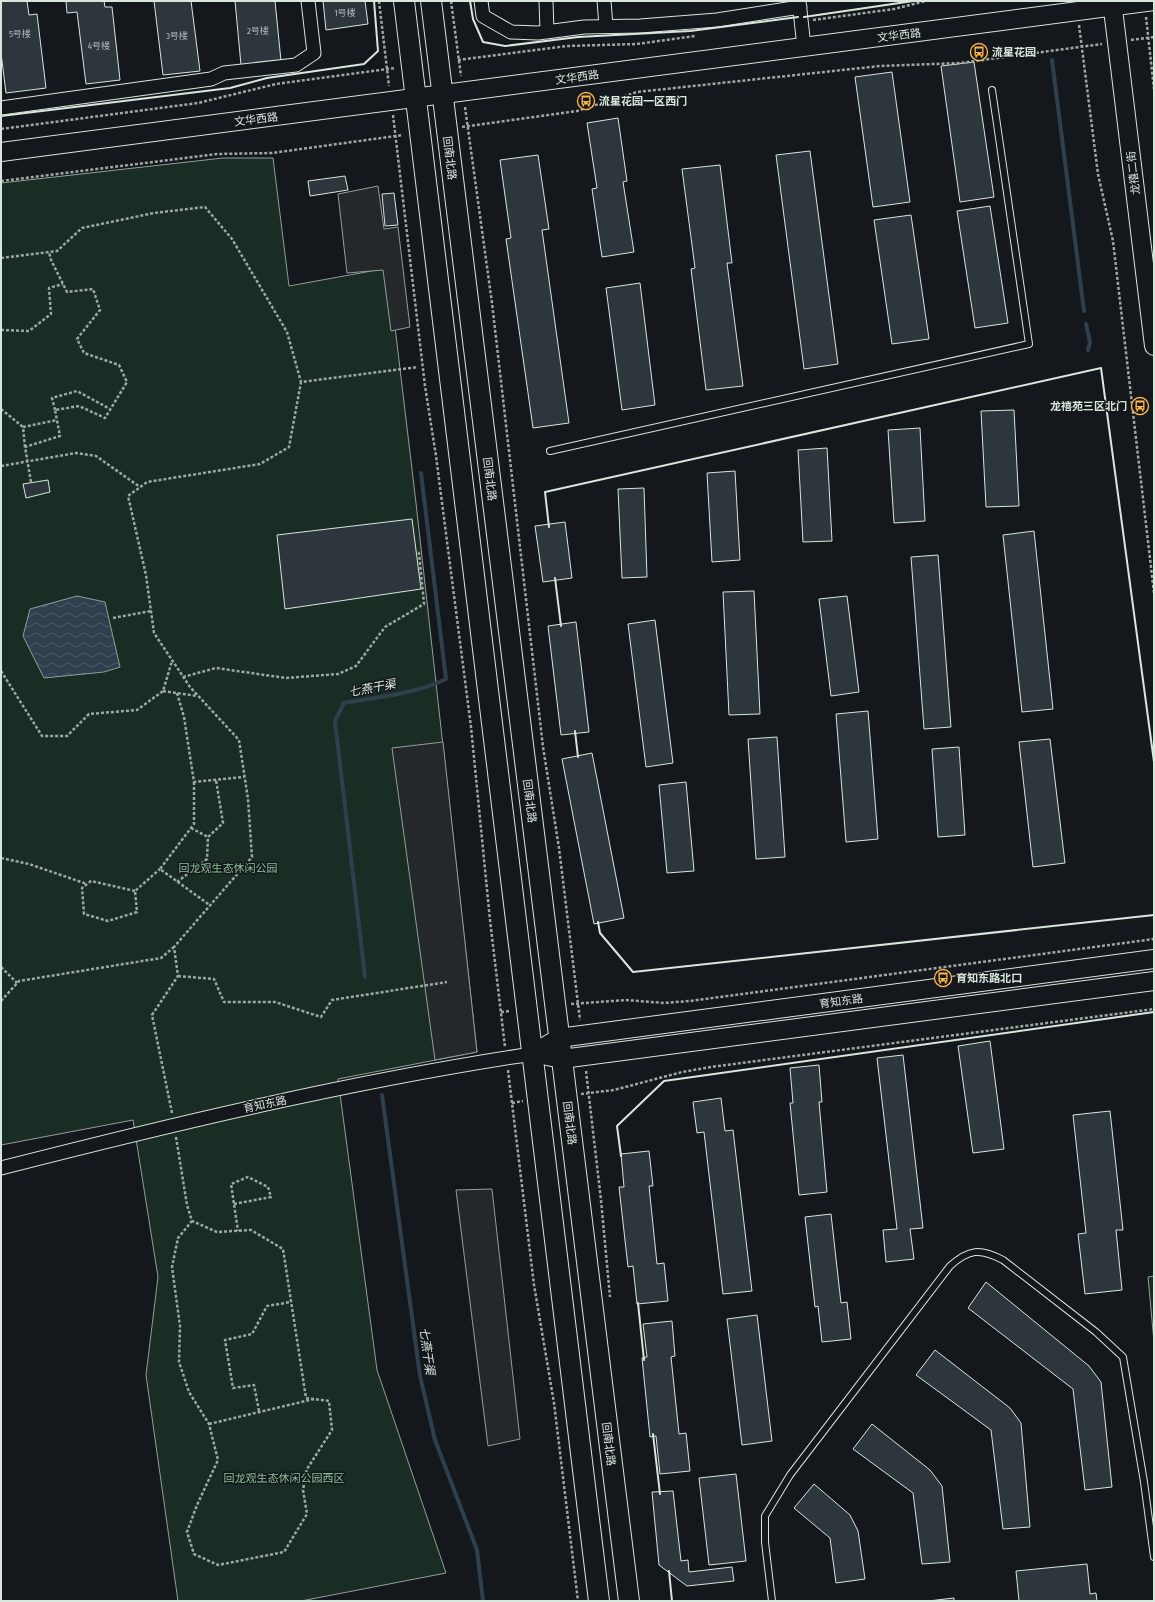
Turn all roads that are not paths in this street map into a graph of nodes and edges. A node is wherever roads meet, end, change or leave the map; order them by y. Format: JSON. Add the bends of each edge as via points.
{"nodes":[{"id":1,"x":308,"y":1,"type":"edge"},
{"id":2,"x":404,"y":1,"type":"edge"},
{"id":3,"x":431,"y":1,"type":"edge"},
{"id":4,"x":481,"y":1,"type":"edge"},
{"id":5,"x":546,"y":1,"type":"edge"},
{"id":6,"x":604,"y":1,"type":"edge"},
{"id":7,"x":1149,"y":2,"type":"edge"},
{"id":8,"x":799,"y":4,"type":"edge"},
{"id":9,"x":1112,"y":4,"type":"edge"},
{"id":10,"x":606,"y":26,"type":"junction"},
{"id":11,"x":547,"y":32,"type":"junction"},
{"id":12,"x":804,"y":47,"type":"junction"},
{"id":13,"x":992,"y":90,"type":"dead end"},
{"id":14,"x":443,"y":94,"type":"junction"},
{"id":15,"x":415,"y":98,"type":"junction"},
{"id":16,"x":1,"y":108,"type":"edge"},
{"id":17,"x":1,"y":152,"type":"edge"},
{"id":18,"x":1154,"y":346,"type":"edge"},
{"id":19,"x":550,"y":451,"type":"dead end"},
{"id":20,"x":1154,"y":959,"type":"edge"},
{"id":21,"x":1154,"y":981,"type":"edge"},
{"id":22,"x":559,"y":1038,"type":"junction"},
{"id":23,"x":532,"y":1054,"type":"junction"},
{"id":24,"x":562,"y":1059,"type":"junction"},
{"id":25,"x":1,"y":1168,"type":"edge"},
{"id":26,"x":1152,"y":1530,"type":"edge"},
{"id":27,"x":1153,"y":1548,"type":"edge"},
{"id":28,"x":1154,"y":1557,"type":"edge"},
{"id":29,"x":599,"y":1601,"type":"edge"},
{"id":30,"x":629,"y":1601,"type":"edge"},
{"id":31,"x":772,"y":1601,"type":"edge"}],
"edges":[{"from":1,"to":16,"type":"street","via":[[314,53],[296,65],[224,73],[211,79]]},
{"from":2,"to":15,"type":"main road"},
{"from":3,"to":14,"type":"main road","name":"回南北路"},
{"from":4,"to":11,"type":"street","via":[[483,16],[511,32]]},
{"from":5,"to":11,"type":"street"},
{"from":6,"to":10,"type":"street"},
{"from":7,"to":9,"type":"street","name":"文华西路"},
{"from":8,"to":10,"type":"street","via":[[717,20]]},
{"from":8,"to":12,"type":"street"},
{"from":9,"to":12,"type":"street","name":"文华西路"},
{"from":9,"to":18,"type":"street","name":"龙禧二街"},
{"from":10,"to":11,"type":"street"},
{"from":12,"to":14,"type":"street","name":"文华西路"},
{"from":13,"to":19,"type":"lane","via":[[1029,344]]},
{"from":14,"to":15,"type":"street","name":"文华西路"},
{"from":14,"to":22,"type":"main road","name":"回南北路"},
{"from":15,"to":17,"type":"street","name":"文华西路"},
{"from":15,"to":23,"type":"main road"},
{"from":20,"to":22,"type":"street","name":"育知东路"},
{"from":21,"to":24,"type":"street","name":"育知东路"},
{"from":22,"to":23,"type":"street","name":"育知东路"},
{"from":22,"to":24,"type":"main road","name":"回南北路"},
{"from":23,"to":24,"type":"street","name":"育知东路"},
{"from":23,"to":25,"type":"street","name":"育知东路","via":[[425,1071],[174,1124]]},
{"from":23,"to":29,"type":"main road"},
{"from":24,"to":30,"type":"main road","name":"回南北路"},
{"from":26,"to":27,"type":"lane"},
{"from":26,"to":31,"type":"lane","via":[[1123,1357],[1096,1332],[1003,1260],[979,1251],[962,1256],[950,1266],[790,1475],[766,1516],[765,1542]]},
{"from":27,"to":28,"type":"lane"}]}
